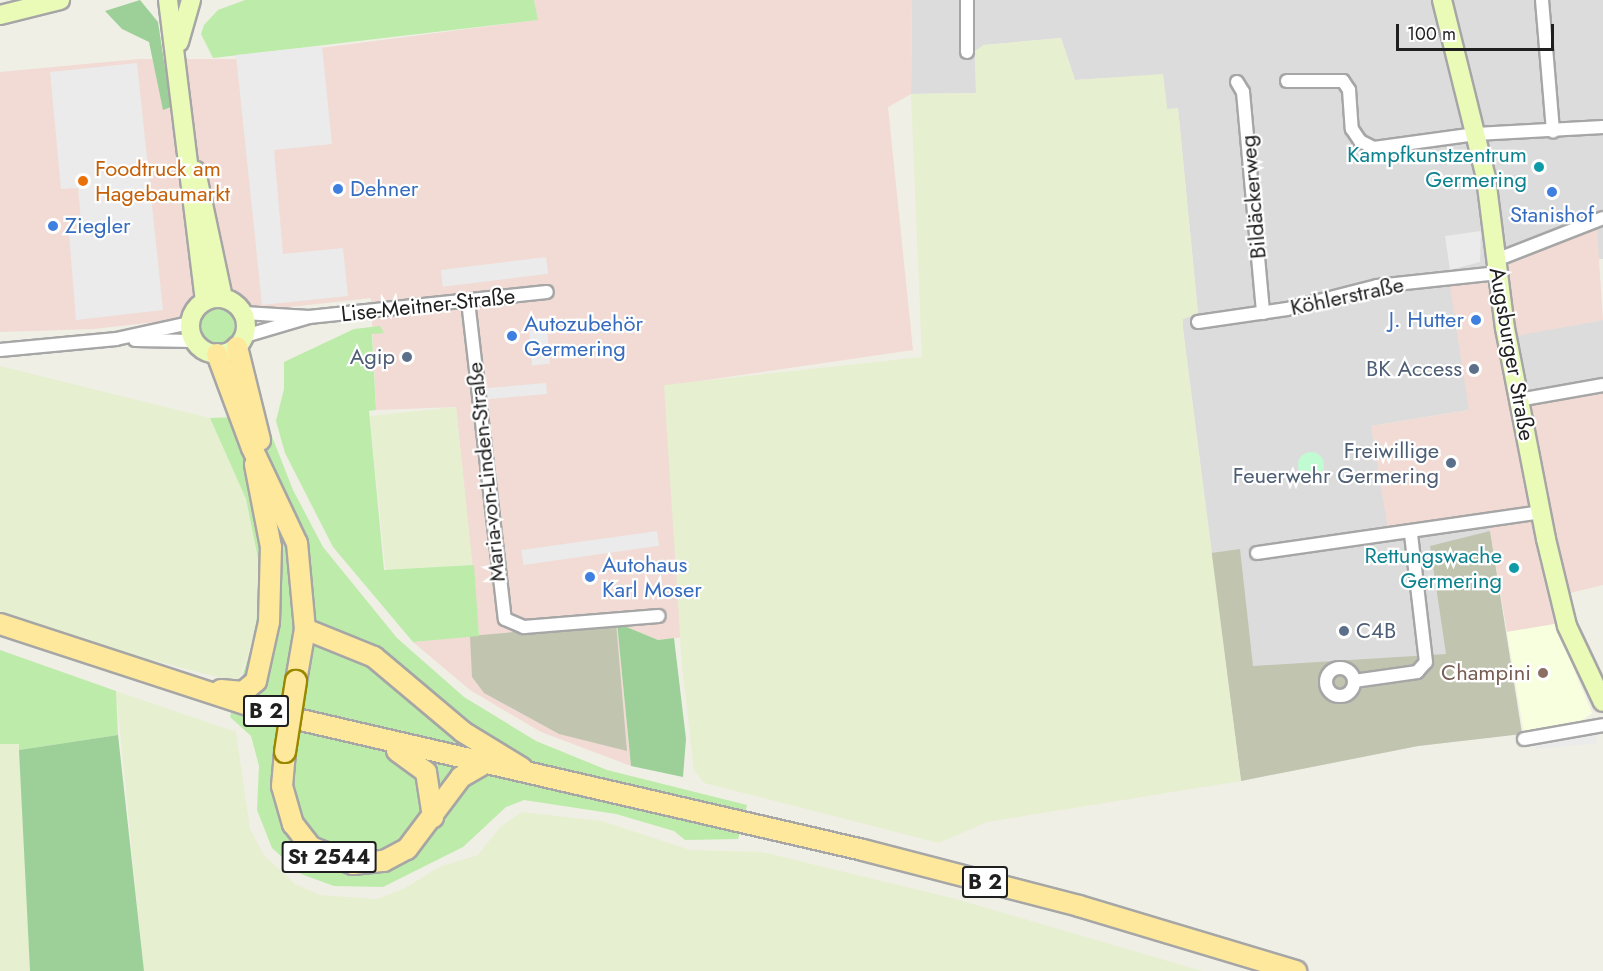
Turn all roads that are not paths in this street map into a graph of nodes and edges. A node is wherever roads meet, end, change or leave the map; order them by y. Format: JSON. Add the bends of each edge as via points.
{"nodes":[{"id":1,"x":60,"y":0,"type":"edge"},
{"id":2,"x":168,"y":0,"type":"edge"},
{"id":3,"x":191,"y":0,"type":"edge"},
{"id":4,"x":967,"y":0,"type":"edge"},
{"id":5,"x":1442,"y":0,"type":"edge"},
{"id":6,"x":38,"y":2,"type":"edge"},
{"id":7,"x":1547,"y":2,"type":"edge"},
{"id":8,"x":0,"y":15,"type":"edge"},
{"id":9,"x":968,"y":52,"type":"dead end"},
{"id":10,"x":177,"y":56,"type":"junction"},
{"id":11,"x":1287,"y":81,"type":"dead end"},
{"id":12,"x":1237,"y":82,"type":"dead end"},
{"id":13,"x":1603,"y":127,"type":"edge"},
{"id":14,"x":1553,"y":132,"type":"junction"},
{"id":15,"x":1476,"y":134,"type":"junction"},
{"id":16,"x":1603,"y":218,"type":"edge"},
{"id":17,"x":1497,"y":266,"type":"junction"},
{"id":18,"x":547,"y":292,"type":"dead end"},
{"id":19,"x":214,"y":299,"type":"junction"},
{"id":20,"x":468,"y":301,"type":"junction"},
{"id":21,"x":244,"y":313,"type":"junction"},
{"id":22,"x":1263,"y":313,"type":"junction"},
{"id":23,"x":309,"y":317,"type":"junction"},
{"id":24,"x":1198,"y":322,"type":"dead end"},
{"id":25,"x":190,"y":323,"type":"junction"},
{"id":26,"x":116,"y":339,"type":"junction"},
{"id":27,"x":194,"y":341,"type":"junction"},
{"id":28,"x":241,"y":342,"type":"junction"},
{"id":29,"x":0,"y":350,"type":"edge"},
{"id":30,"x":217,"y":354,"type":"junction"},
{"id":31,"x":1603,"y":385,"type":"edge"},
{"id":32,"x":1518,"y":400,"type":"junction"},
{"id":33,"x":252,"y":448,"type":"junction"},
{"id":34,"x":270,"y":481,"type":"junction"},
{"id":35,"x":1541,"y":512,"type":"junction"},
{"id":36,"x":1411,"y":535,"type":"junction"},
{"id":37,"x":1257,"y":553,"type":"dead end"},
{"id":38,"x":659,"y":616,"type":"dead end"},
{"id":39,"x":0,"y":624,"type":"edge"},
{"id":40,"x":305,"y":629,"type":"junction"},
{"id":41,"x":1354,"y":681,"type":"dead end"},
{"id":42,"x":205,"y":693,"type":"junction"},
{"id":43,"x":1603,"y":702,"type":"edge"},
{"id":44,"x":1603,"y":725,"type":"edge"},
{"id":45,"x":1524,"y":739,"type":"dead end"},
{"id":46,"x":393,"y":744,"type":"junction"},
{"id":47,"x":482,"y":765,"type":"junction"},
{"id":48,"x":540,"y":778,"type":"junction"},
{"id":49,"x":433,"y":818,"type":"junction"},
{"id":50,"x":1296,"y":971,"type":"edge"}],
"edges":[{"from":1,"to":6,"type":"street"},
{"from":2,"to":10,"type":"street"},
{"from":3,"to":10,"type":"street"},
{"from":4,"to":9,"type":"street"},
{"from":5,"to":15,"type":"street","name":"Augsburger Straße"},
{"from":6,"to":8,"type":"street"},
{"from":7,"to":14,"type":"street"},
{"from":10,"to":19,"type":"street"},
{"from":11,"to":15,"type":"street","via":[[1343,81],[1349,90],[1352,129],[1359,141],[1374,148]]},
{"from":12,"to":22,"type":"street","name":"Bildäckerweg","via":[[1243,92]]},
{"from":13,"to":14,"type":"street"},
{"from":14,"to":15,"type":"street"},
{"from":15,"to":17,"type":"street","name":"Augsburger Straße"},
{"from":16,"to":17,"type":"street","name":"Köhlerstraße"},
{"from":17,"to":22,"type":"street","name":"Köhlerstraße","via":[[1377,286]]},
{"from":17,"to":32,"type":"street","name":"Augsburger Straße"},
{"from":18,"to":20,"type":"street","name":"Lise-Meitner-Straße"},
{"from":19,"to":21,"type":"street"},
{"from":19,"to":25,"type":"street"},
{"from":20,"to":23,"type":"street","name":"Lise-Meitner-Straße"},
{"from":20,"to":38,"type":"street","name":"Maria-von-Linden-Straße","via":[[501,614],[509,623],[524,627]]},
{"from":21,"to":23,"type":"street","name":"Lise-Meitner-Straße"},
{"from":21,"to":28,"type":"street","number":"St 2544"},
{"from":22,"to":24,"type":"street","name":"Köhlerstraße"},
{"from":23,"to":28,"type":"street","name":"Lise-Meitner-Straße"},
{"from":25,"to":26,"type":"street"},
{"from":25,"to":27,"type":"street"},
{"from":26,"to":27,"type":"street"},
{"from":26,"to":29,"type":"street"},
{"from":27,"to":30,"type":"street"},
{"from":28,"to":30,"type":"street"},
{"from":28,"to":34,"type":"main road","number":"St 2544"},
{"from":30,"to":33,"type":"main road","number":"St 2544"},
{"from":31,"to":32,"type":"street"},
{"from":32,"to":35,"type":"street","name":"Augsburger Straße"},
{"from":33,"to":34,"type":"main road","number":"St 2544"},
{"from":33,"to":42,"type":"main road","via":[[273,574],[264,657],[256,681],[243,692]]},
{"from":34,"to":40,"type":"main road","number":"St 2544","via":[[297,543]]},
{"from":35,"to":36,"type":"street"},
{"from":35,"to":43,"type":"street","name":"Augsburger Straße","via":[[1567,626]]},
{"from":36,"to":37,"type":"street"},
{"from":36,"to":41,"type":"street","via":[[1426,662],[1417,672]]},
{"from":39,"to":42,"type":"main road","number":"B 2"},
{"from":40,"to":48,"type":"main road","via":[[374,657],[463,732]]},
{"from":40,"to":49,"type":"main road","number":"St 2544","bridge":true,"via":[[285,752],[286,809],[301,836],[325,856],[353,864],[384,861],[413,844]]},
{"from":42,"to":46,"type":"main road","number":"B 2"},
{"from":44,"to":45,"type":"street"},
{"from":46,"to":47,"type":"main road","number":"B 2"},
{"from":46,"to":49,"type":"main road","via":[[426,772]]},
{"from":47,"to":48,"type":"main road","number":"B 2"},
{"from":47,"to":49,"type":"main road","via":[[461,777]]},
{"from":48,"to":50,"type":"main road","number":"B 2","via":[[886,856],[1079,906]]}]}
